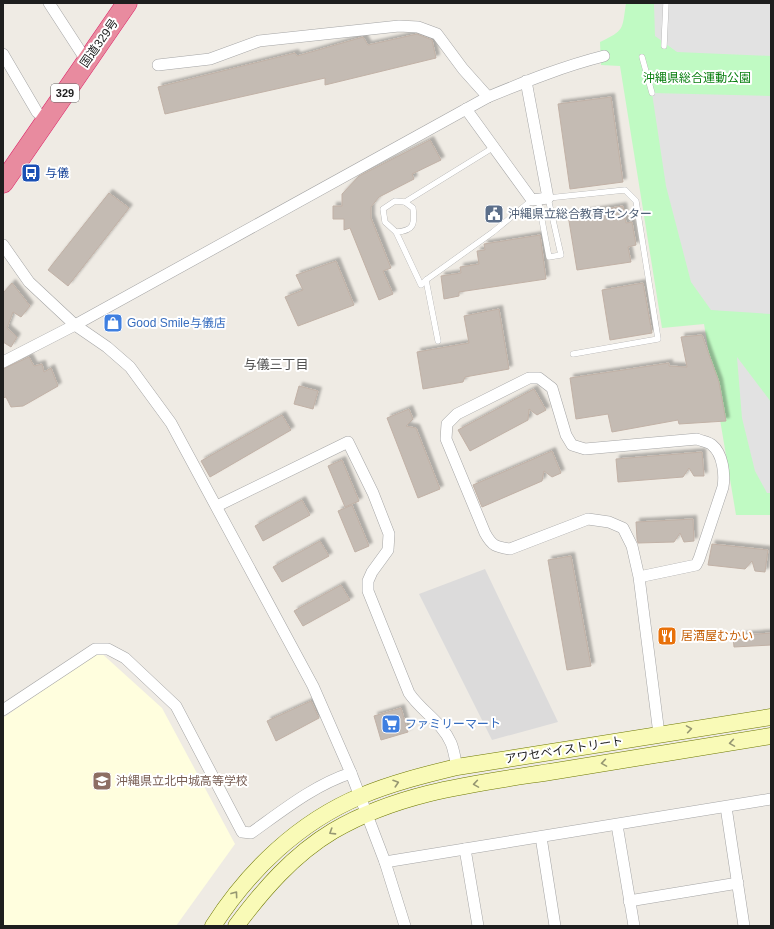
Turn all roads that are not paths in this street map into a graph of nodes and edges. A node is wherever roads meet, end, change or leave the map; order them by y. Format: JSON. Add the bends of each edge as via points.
{"nodes":[{"id":1,"x":49,"y":3,"type":"edge"},
{"id":2,"x":127,"y":3,"type":"edge"},
{"id":3,"x":666,"y":3,"type":"edge"},
{"id":4,"x":664,"y":46,"type":"dead end"},
{"id":5,"x":3,"y":54,"type":"edge"},
{"id":6,"x":604,"y":56,"type":"dead end"},
{"id":7,"x":642,"y":57,"type":"dead end"},
{"id":8,"x":86,"y":60,"type":"junction"},
{"id":9,"x":158,"y":65,"type":"dead end"},
{"id":10,"x":526,"y":81,"type":"junction"},
{"id":11,"x":652,"y":93,"type":"dead end"},
{"id":12,"x":488,"y":97,"type":"junction"},
{"id":13,"x":466,"y":109,"type":"junction"},
{"id":14,"x":46,"y":120,"type":"junction"},
{"id":15,"x":494,"y":147,"type":"junction"},
{"id":16,"x":4,"y":179,"type":"edge"},
{"id":17,"x":540,"y":199,"type":"junction"},
{"id":18,"x":405,"y":202,"type":"junction"},
{"id":19,"x":396,"y":232,"type":"junction"},
{"id":20,"x":3,"y":245,"type":"edge"},
{"id":21,"x":426,"y":280,"type":"junction"},
{"id":22,"x":75,"y":325,"type":"junction"},
{"id":23,"x":438,"y":341,"type":"dead end"},
{"id":24,"x":573,"y":354,"type":"dead end"},
{"id":25,"x":3,"y":362,"type":"edge"},
{"id":26,"x":217,"y":506,"type":"junction"},
{"id":27,"x":639,"y":576,"type":"junction"},
{"id":28,"x":3,"y":710,"type":"edge"},
{"id":29,"x":771,"y":717,"type":"edge"},
{"id":30,"x":659,"y":734,"type":"junction"},
{"id":31,"x":771,"y":736,"type":"edge"},
{"id":32,"x":457,"y":767,"type":"junction"},
{"id":33,"x":350,"y":773,"type":"junction"},
{"id":34,"x":359,"y":796,"type":"junction"},
{"id":35,"x":771,"y":799,"type":"edge"},
{"id":36,"x":726,"y":807,"type":"junction"},
{"id":37,"x":366,"y":814,"type":"junction"},
{"id":38,"x":617,"y":825,"type":"junction"},
{"id":39,"x":541,"y":837,"type":"junction"},
{"id":40,"x":466,"y":849,"type":"junction"},
{"id":41,"x":385,"y":862,"type":"junction"},
{"id":42,"x":738,"y":883,"type":"junction"},
{"id":43,"x":629,"y":901,"type":"junction"},
{"id":44,"x":212,"y":926,"type":"edge"},
{"id":45,"x":236,"y":926,"type":"edge"},
{"id":46,"x":405,"y":926,"type":"edge"},
{"id":47,"x":478,"y":926,"type":"edge"},
{"id":48,"x":555,"y":926,"type":"edge"},
{"id":49,"x":634,"y":926,"type":"edge"},
{"id":50,"x":744,"y":926,"type":"edge"}],
"edges":[{"from":1,"to":8,"type":"street"},
{"from":2,"to":8,"type":"highway","name":"国道329号","number":"329"},
{"from":3,"to":4,"type":"lane"},
{"from":5,"to":14,"type":"street","via":[[37,112]]},
{"from":6,"to":10,"type":"street"},
{"from":7,"to":11,"type":"lane"},
{"from":8,"to":14,"type":"highway","name":"国道329号","number":"329"},
{"from":9,"to":12,"type":"street","via":[[210,59],[259,41],[399,26],[418,27],[437,34]]},
{"from":10,"to":12,"type":"street"},
{"from":10,"to":17,"type":"street"},
{"from":12,"to":13,"type":"street"},
{"from":13,"to":15,"type":"street"},
{"from":13,"to":22,"type":"street"},
{"from":14,"to":16,"type":"highway","name":"国道329号","number":"329"},
{"from":15,"to":17,"type":"street"},
{"from":15,"to":18,"type":"lane"},
{"from":17,"to":17,"type":"lane","via":[[561,255],[549,258]]},
{"from":17,"to":21,"type":"lane"},
{"from":17,"to":24,"type":"lane","via":[[625,190],[636,201],[658,339]]},
{"from":18,"to":19,"type":"lane","via":[[413,208],[415,220],[412,227],[404,232]]},
{"from":18,"to":19,"type":"lane","via":[[395,201],[383,209],[384,222]]},
{"from":19,"to":21,"type":"lane","via":[[421,285]]},
{"from":20,"to":22,"type":"street","via":[[29,282]]},
{"from":21,"to":23,"type":"lane"},
{"from":22,"to":25,"type":"street"},
{"from":22,"to":26,"type":"street","via":[[108,347],[130,367],[171,423]]},
{"from":26,"to":32,"type":"street","via":[[348,442],[373,493],[389,534],[388,550],[372,572],[368,581],[368,592],[409,693],[442,729],[451,743]]},
{"from":26,"to":33,"type":"street","via":[[312,686]]},
{"from":27,"to":27,"type":"street","via":[[696,565],[723,487],[724,477],[719,455],[711,444],[697,439],[585,449],[572,445],[566,435],[552,388],[539,378],[529,378],[457,414],[447,424],[446,439],[491,543],[510,549],[588,519],[609,522],[623,528],[632,546]]},
{"from":27,"to":30,"type":"street"},
{"from":28,"to":33,"type":"street","via":[[95,649],[108,649],[125,658],[176,706],[242,832],[251,833],[302,797]]},
{"from":30,"to":29,"type":"main road","name":"アワセベイストリート","one_way":true},
{"from":30,"to":32,"type":"main road","name":"アワセベイストリート"},
{"from":31,"to":37,"type":"main road","name":"アワセベイストリート","one_way":true,"via":[[449,788],[406,799]]},
{"from":34,"to":32,"type":"main road","name":"アワセベイストリート","one_way":true,"via":[[418,776]]},
{"from":33,"to":34,"type":"street"},
{"from":34,"to":37,"type":"street"},
{"from":44,"to":34,"type":"main road","name":"アワセベイストリート","one_way":true,"via":[[240,888],[270,856],[299,831]]},
{"from":35,"to":36,"type":"street"},
{"from":36,"to":38,"type":"street"},
{"from":36,"to":42,"type":"street"},
{"from":37,"to":41,"type":"street"},
{"from":37,"to":45,"type":"main road","name":"アワセベイストリート","one_way":true,"via":[[331,832],[298,857],[256,899]]},
{"from":38,"to":39,"type":"street"},
{"from":38,"to":43,"type":"street"},
{"from":39,"to":40,"type":"street"},
{"from":39,"to":48,"type":"street"},
{"from":40,"to":41,"type":"street"},
{"from":40,"to":47,"type":"street"},
{"from":41,"to":46,"type":"street"},
{"from":42,"to":43,"type":"street"},
{"from":42,"to":50,"type":"street"},
{"from":43,"to":49,"type":"street"}]}
